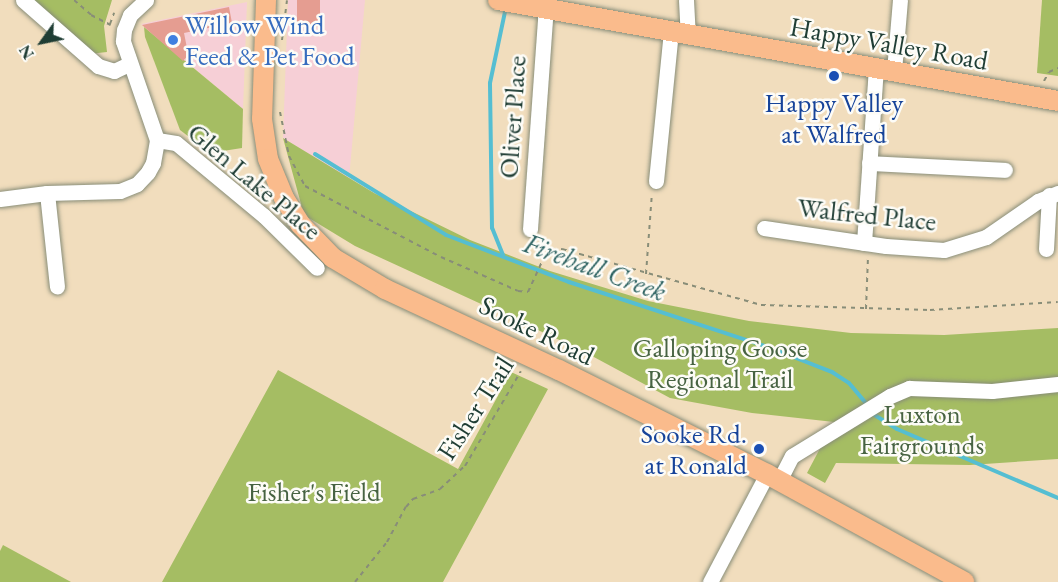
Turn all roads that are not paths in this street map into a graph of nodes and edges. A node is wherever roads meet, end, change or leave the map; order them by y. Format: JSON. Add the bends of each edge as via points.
{"nodes":[{"id":1,"x":23,"y":0,"type":"edge"},
{"id":2,"x":146,"y":0,"type":"edge"},
{"id":3,"x":266,"y":0,"type":"edge"},
{"id":4,"x":498,"y":0,"type":"edge"},
{"id":5,"x":686,"y":0,"type":"edge"},
{"id":6,"x":900,"y":0,"type":"edge"},
{"id":7,"x":546,"y":8,"type":"junction"},
{"id":8,"x":680,"y":33,"type":"junction"},
{"id":9,"x":129,"y":64,"type":"junction"},
{"id":10,"x":885,"y":69,"type":"junction"},
{"id":11,"x":1058,"y":101,"type":"edge"},
{"id":12,"x":157,"y":140,"type":"junction"},
{"id":13,"x":869,"y":163,"type":"junction"},
{"id":14,"x":1005,"y":170,"type":"dead end"},
{"id":15,"x":656,"y":181,"type":"road end"},
{"id":16,"x":47,"y":193,"type":"junction"},
{"id":17,"x":1054,"y":194,"type":"edge"},
{"id":18,"x":0,"y":199,"type":"edge"},
{"id":19,"x":764,"y":228,"type":"dead end"},
{"id":20,"x":530,"y":230,"type":"dead end"},
{"id":21,"x":866,"y":243,"type":"junction"},
{"id":22,"x":1046,"y":249,"type":"dead end"},
{"id":23,"x":317,"y":268,"type":"dead end"},
{"id":24,"x":57,"y":286,"type":"dead end"},
{"id":25,"x":1058,"y":384,"type":"edge"},
{"id":26,"x":773,"y":478,"type":"junction"},
{"id":27,"x":710,"y":582,"type":"edge"},
{"id":28,"x":964,"y":582,"type":"edge"}],
"edges":[{"from":1,"to":9,"type":"street","via":[[98,66],[114,71]]},
{"from":2,"to":9,"type":"street","via":[[130,15],[123,30]]},
{"from":3,"to":26,"type":"main road","name":"Sooke Road","via":[[262,120],[268,159],[300,224],[333,258],[386,289]]},
{"from":4,"to":7,"type":"main road","name":"Happy Valley Road"},
{"from":5,"to":8,"type":"street"},
{"from":6,"to":10,"type":"street"},
{"from":7,"to":8,"type":"main road","name":"Happy Valley Road"},
{"from":7,"to":20,"type":"street","name":"Oliver Place"},
{"from":8,"to":10,"type":"main road","name":"Happy Valley Road"},
{"from":8,"to":15,"type":"street"},
{"from":9,"to":12,"type":"street"},
{"from":10,"to":11,"type":"main road","name":"Happy Valley Road"},
{"from":10,"to":13,"type":"street"},
{"from":12,"to":16,"type":"street","via":[[148,172],[129,188],[106,193]]},
{"from":12,"to":23,"type":"street","name":"Glen Lake Place","via":[[176,143],[264,216]]},
{"from":13,"to":14,"type":"street"},
{"from":13,"to":21,"type":"street"},
{"from":16,"to":18,"type":"street"},
{"from":16,"to":24,"type":"street"},
{"from":17,"to":21,"type":"street","name":"Walfred Place","via":[[969,244],[922,250]]},
{"from":17,"to":22,"type":"street"},
{"from":19,"to":21,"type":"street","name":"Walfred Place"},
{"from":25,"to":26,"type":"street","via":[[992,391],[909,388],[792,456]]},
{"from":26,"to":27,"type":"street"},
{"from":26,"to":28,"type":"main road","name":"Sooke Road"}]}
